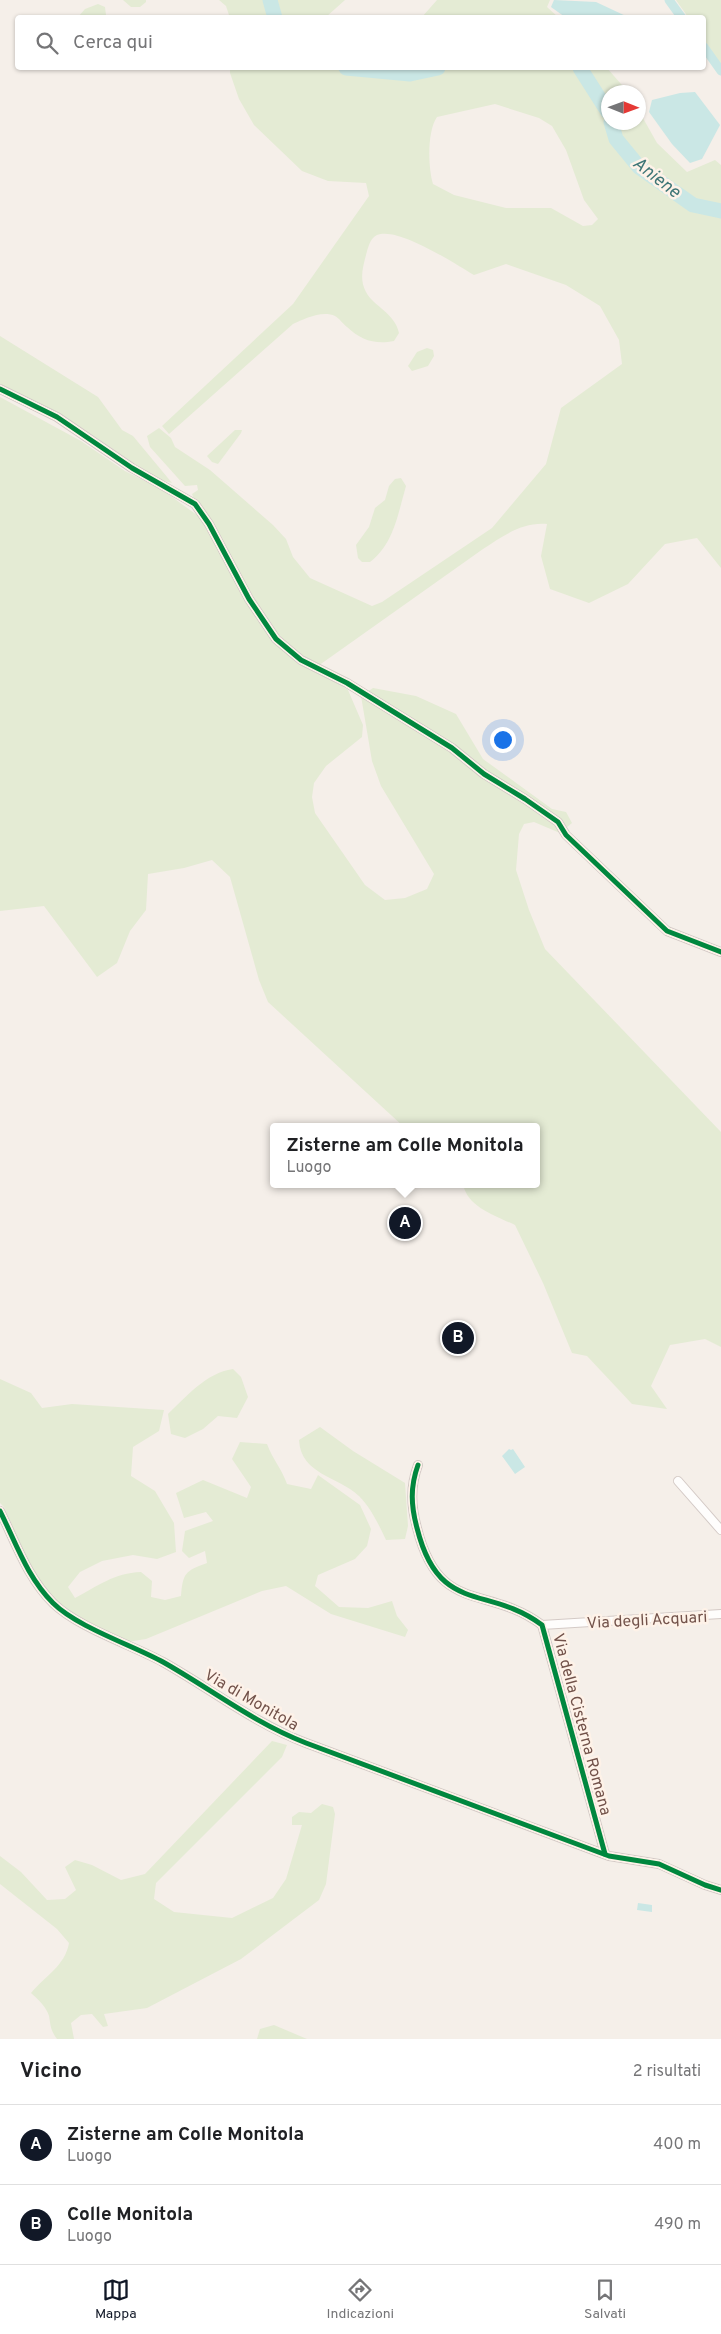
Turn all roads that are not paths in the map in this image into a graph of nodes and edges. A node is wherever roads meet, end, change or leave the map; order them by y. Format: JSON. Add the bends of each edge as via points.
{"nodes":[{"id":1,"x":0,"y":389,"type":"edge"},
{"id":2,"x":721,"y":952,"type":"edge"},
{"id":3,"x":418,"y":1464,"type":"dead end"},
{"id":4,"x":678,"y":1481,"type":"dead end"},
{"id":5,"x":0,"y":1511,"type":"edge"},
{"id":6,"x":721,"y":1530,"type":"edge"},
{"id":7,"x":721,"y":1614,"type":"edge"},
{"id":8,"x":542,"y":1625,"type":"junction"},
{"id":9,"x":605,"y":1854,"type":"junction"},
{"id":10,"x":721,"y":1890,"type":"edge"}],
"edges":[{"from":1,"to":2,"type":"street","via":[[57,417],[132,468],[195,504],[276,639],[301,660],[347,683],[452,748],[484,774],[558,822],[566,835],[667,932]]},
{"from":3,"to":8,"type":"street","name":"Via della Cisterna Romana","via":[[412,1487],[412,1508],[424,1553],[434,1571],[450,1585],[474,1597],[520,1611]]},
{"from":4,"to":6,"type":"street"},
{"from":5,"to":9,"type":"street","name":"Via di Monitola","via":[[37,1585],[58,1608],[72,1617],[164,1663],[285,1735]]},
{"from":7,"to":8,"type":"street","name":"Via degli Acquari"},
{"from":8,"to":9,"type":"street","name":"Via della Cisterna Romana"},
{"from":9,"to":10,"type":"street","name":"Via di Monitola","via":[[659,1864]]}]}
